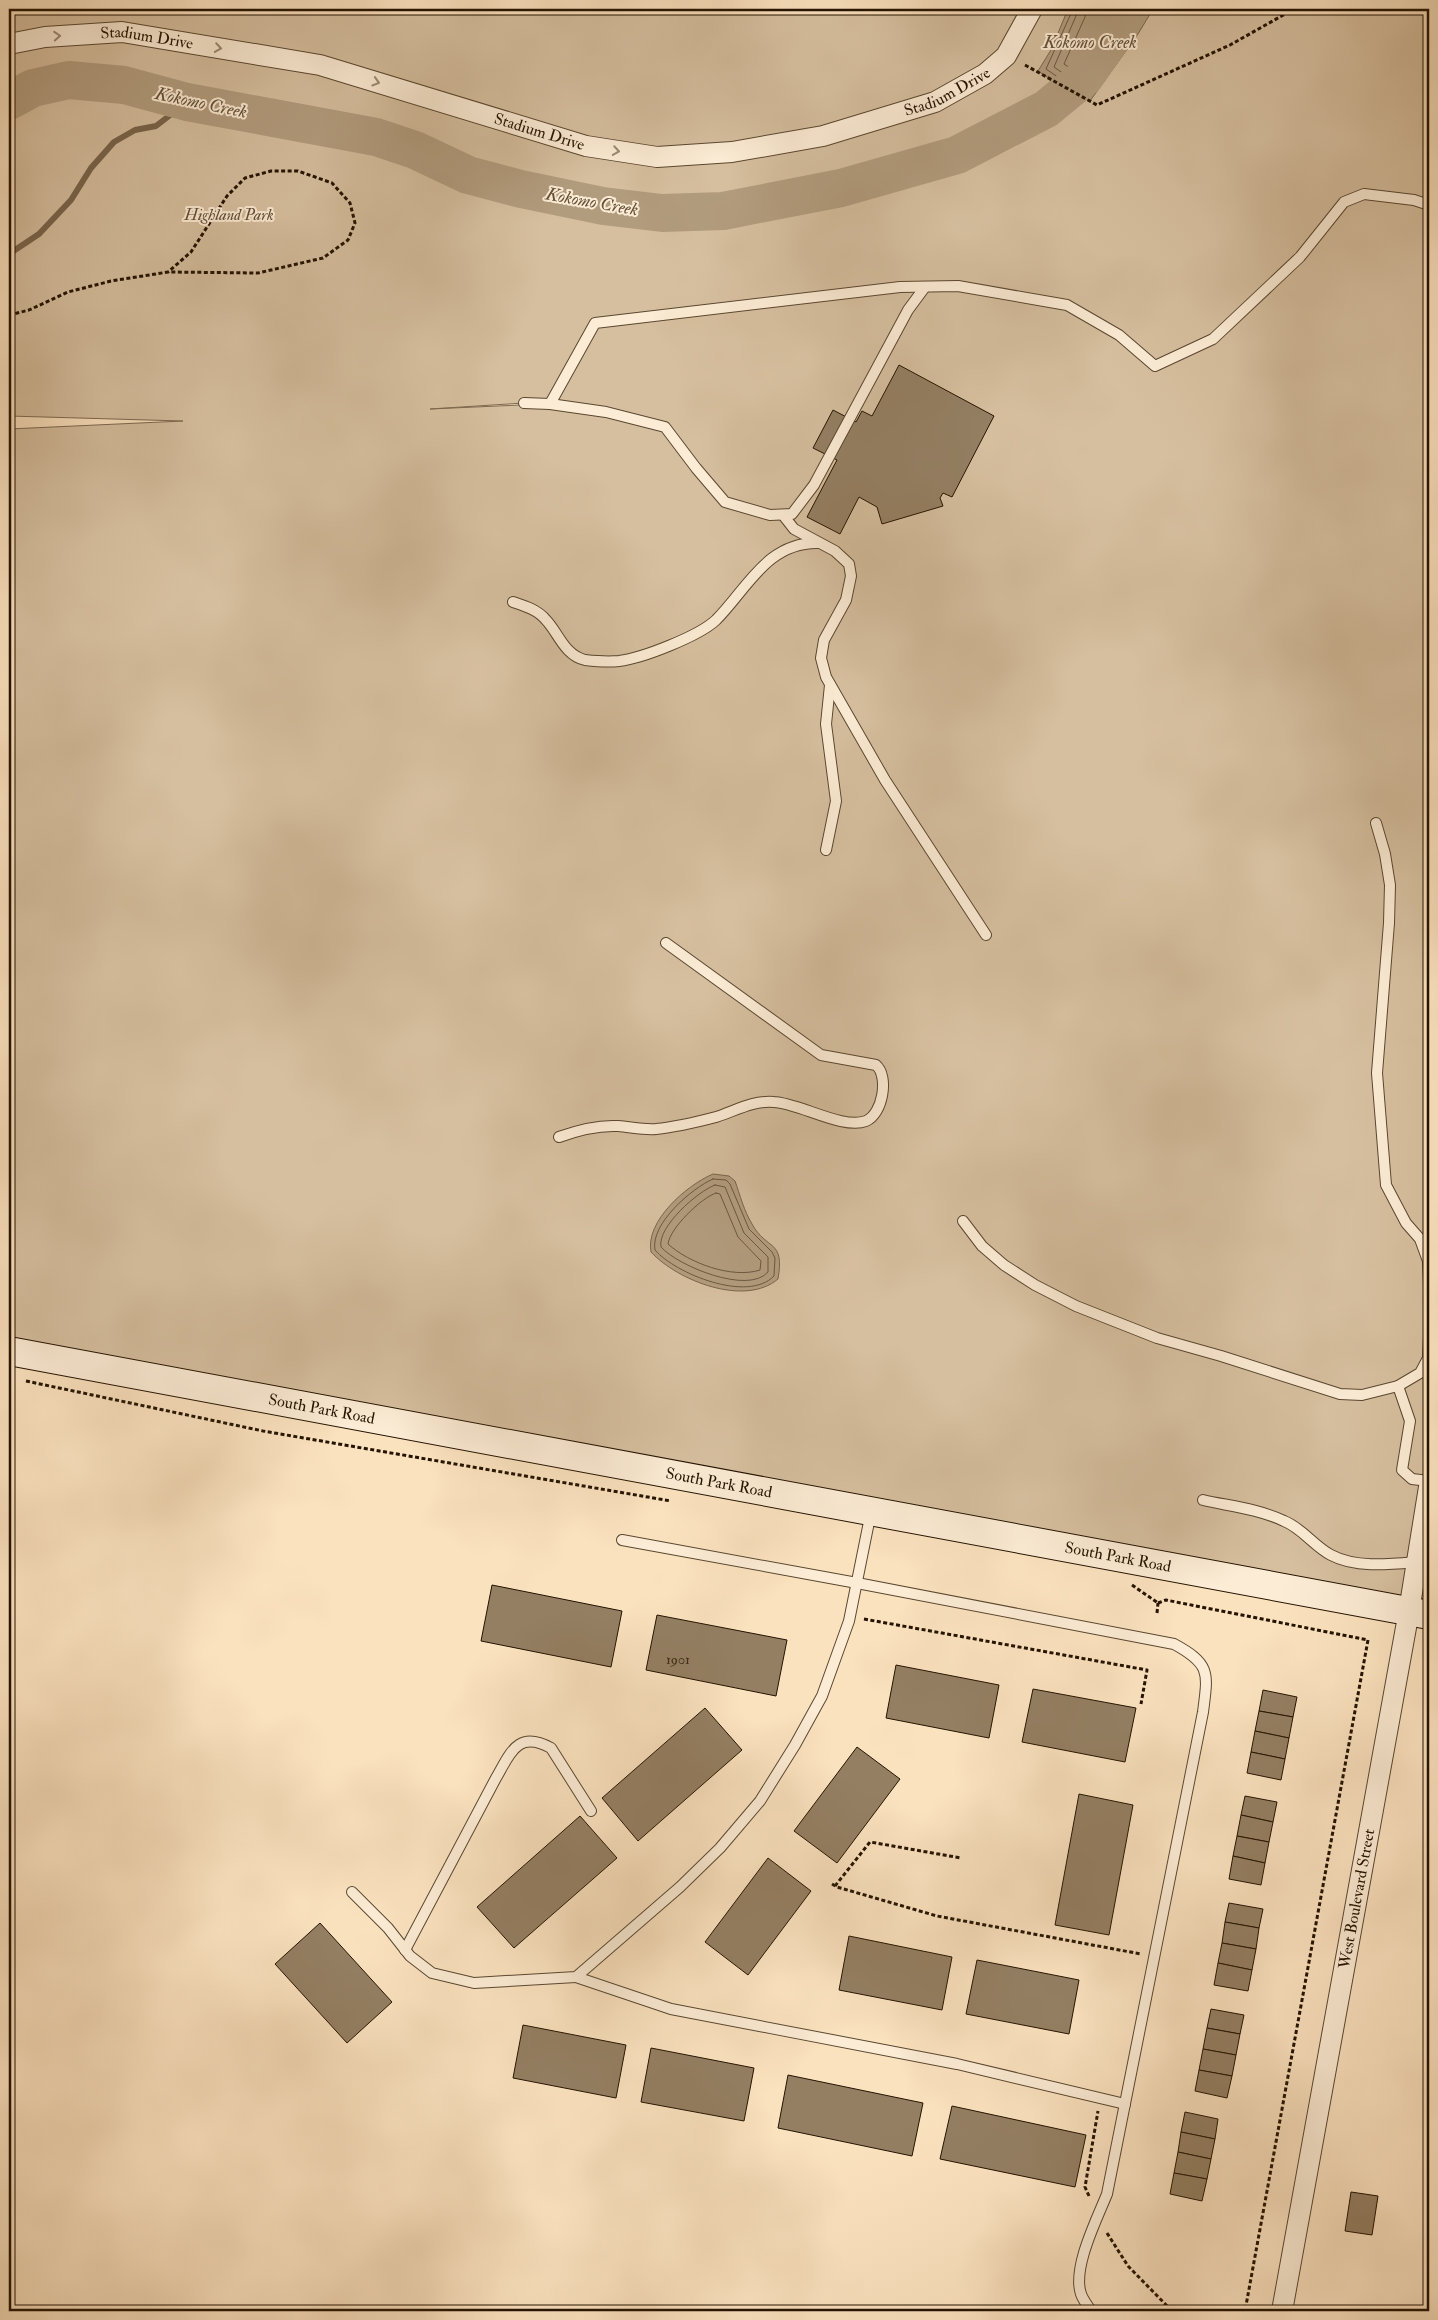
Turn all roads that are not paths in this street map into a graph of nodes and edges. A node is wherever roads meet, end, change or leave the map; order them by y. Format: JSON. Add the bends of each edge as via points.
{"nodes":[{"id":1,"x":1032,"y":9,"type":"edge"},
{"id":2,"x":9,"y":44,"type":"edge"},
{"id":3,"x":1429,"y":205,"type":"edge"},
{"id":4,"x":925,"y":287,"type":"junction"},
{"id":5,"x":524,"y":403,"type":"dead end"},
{"id":6,"x":550,"y":404,"type":"junction"},
{"id":7,"x":783,"y":514,"type":"junction"},
{"id":8,"x":821,"y":543,"type":"junction"},
{"id":9,"x":513,"y":602,"type":"dead end"},
{"id":10,"x":830,"y":685,"type":"junction"},
{"id":11,"x":1376,"y":823,"type":"dead end"},
{"id":12,"x":826,"y":850,"type":"dead end"},
{"id":13,"x":986,"y":935,"type":"dead end"},
{"id":14,"x":666,"y":943,"type":"dead end"},
{"id":15,"x":559,"y":1137,"type":"dead end"},
{"id":16,"x":963,"y":1221,"type":"dead end"},
{"id":17,"x":1429,"y":1284,"type":"edge"},
{"id":18,"x":1429,"y":1337,"type":"edge"},
{"id":19,"x":9,"y":1351,"type":"edge"},
{"id":20,"x":1398,"y":1386,"type":"junction"},
{"id":21,"x":1429,"y":1481,"type":"edge"},
{"id":22,"x":1429,"y":1487,"type":"edge"},
{"id":23,"x":1203,"y":1500,"type":"dead end"},
{"id":24,"x":871,"y":1511,"type":"junction"},
{"id":25,"x":622,"y":1540,"type":"dead end"},
{"id":26,"x":1423,"y":1561,"type":"edge"},
{"id":27,"x":857,"y":1583,"type":"junction"},
{"id":28,"x":1419,"y":1613,"type":"edge"},
{"id":29,"x":592,"y":1811,"type":"dead end"},
{"id":30,"x":352,"y":1892,"type":"dead end"},
{"id":31,"x":405,"y":1950,"type":"junction"},
{"id":32,"x":576,"y":1977,"type":"junction"},
{"id":33,"x":1125,"y":2104,"type":"junction"},
{"id":34,"x":1091,"y":2311,"type":"edge"},
{"id":35,"x":1282,"y":2311,"type":"edge"}],
"edges":[{"from":2,"to":1,"type":"street","name":"Stadium Drive","one_way":true,"via":[[45,37],[122,32],[320,65],[586,146],[657,157],[732,152],[823,136],[935,102],[985,74],[1006,56]]},
{"from":3,"to":4,"type":"lane","via":[[1364,194],[1344,202],[1300,257],[1213,339],[1155,366],[1119,335],[1066,305],[958,286]]},
{"from":4,"to":6,"type":"lane","via":[[900,287],[595,322]]},
{"from":4,"to":7,"type":"lane","via":[[908,310],[814,485],[792,514]]},
{"from":5,"to":6,"type":"lane"},
{"from":6,"to":7,"type":"lane","via":[[606,412],[665,427],[725,502],[770,515]]},
{"from":7,"to":8,"type":"lane","via":[[794,529]]},
{"from":8,"to":9,"type":"lane","via":[[805,543],[770,558],[750,577],[715,621],[693,636],[619,661],[583,660],[557,638],[547,620],[533,609]]},
{"from":8,"to":10,"type":"lane","via":[[848,564],[852,576],[846,600],[824,640],[821,658]]},
{"from":10,"to":12,"type":"lane","via":[[826,724],[836,802]]},
{"from":10,"to":13,"type":"lane","via":[[884,780]]},
{"from":11,"to":17,"type":"lane","via":[[1390,885],[1377,1073],[1384,1168],[1386,1184],[1395,1205],[1420,1239],[1428,1261]]},
{"from":14,"to":15,"type":"lane","via":[[821,1055],[876,1065],[881,1069],[881,1098],[876,1113],[867,1121],[855,1123],[791,1104],[756,1103],[704,1120],[656,1129],[601,1126]]},
{"from":16,"to":20,"type":"lane","via":[[982,1246],[1004,1265],[1035,1284],[1120,1325],[1340,1394],[1362,1395]]},
{"from":18,"to":20,"type":"lane","via":[[1428,1358],[1420,1373]]},
{"from":19,"to":24,"type":"street","name":"South Park Road"},
{"from":20,"to":21,"type":"lane","via":[[1410,1421],[1402,1470],[1412,1480]]},
{"from":22,"to":26,"type":"street","name":"West Boulevard Street"},
{"from":23,"to":26,"type":"lane","via":[[1271,1515],[1287,1522],[1332,1555],[1362,1563]]},
{"from":24,"to":27,"type":"lane"},
{"from":24,"to":28,"type":"street","name":"South Park Road"},
{"from":25,"to":27,"type":"lane"},
{"from":26,"to":28,"type":"street","name":"West Boulevard Street"},
{"from":27,"to":32,"type":"lane","via":[[850,1616],[822,1696],[760,1801],[680,1888]]},
{"from":27,"to":33,"type":"lane","via":[[1174,1644],[1194,1655],[1204,1667],[1207,1683],[1203,1712]]},
{"from":28,"to":35,"type":"street","name":"West Boulevard Street"},
{"from":29,"to":31,"type":"lane","via":[[551,1748],[530,1740],[518,1744],[496,1778]]},
{"from":30,"to":31,"type":"lane"},
{"from":31,"to":32,"type":"lane","via":[[432,1973],[474,1983]]},
{"from":32,"to":33,"type":"lane","via":[[671,2009],[957,2064]]},
{"from":33,"to":34,"type":"lane","via":[[1107,2194],[1081,2262],[1081,2293]]}]}
